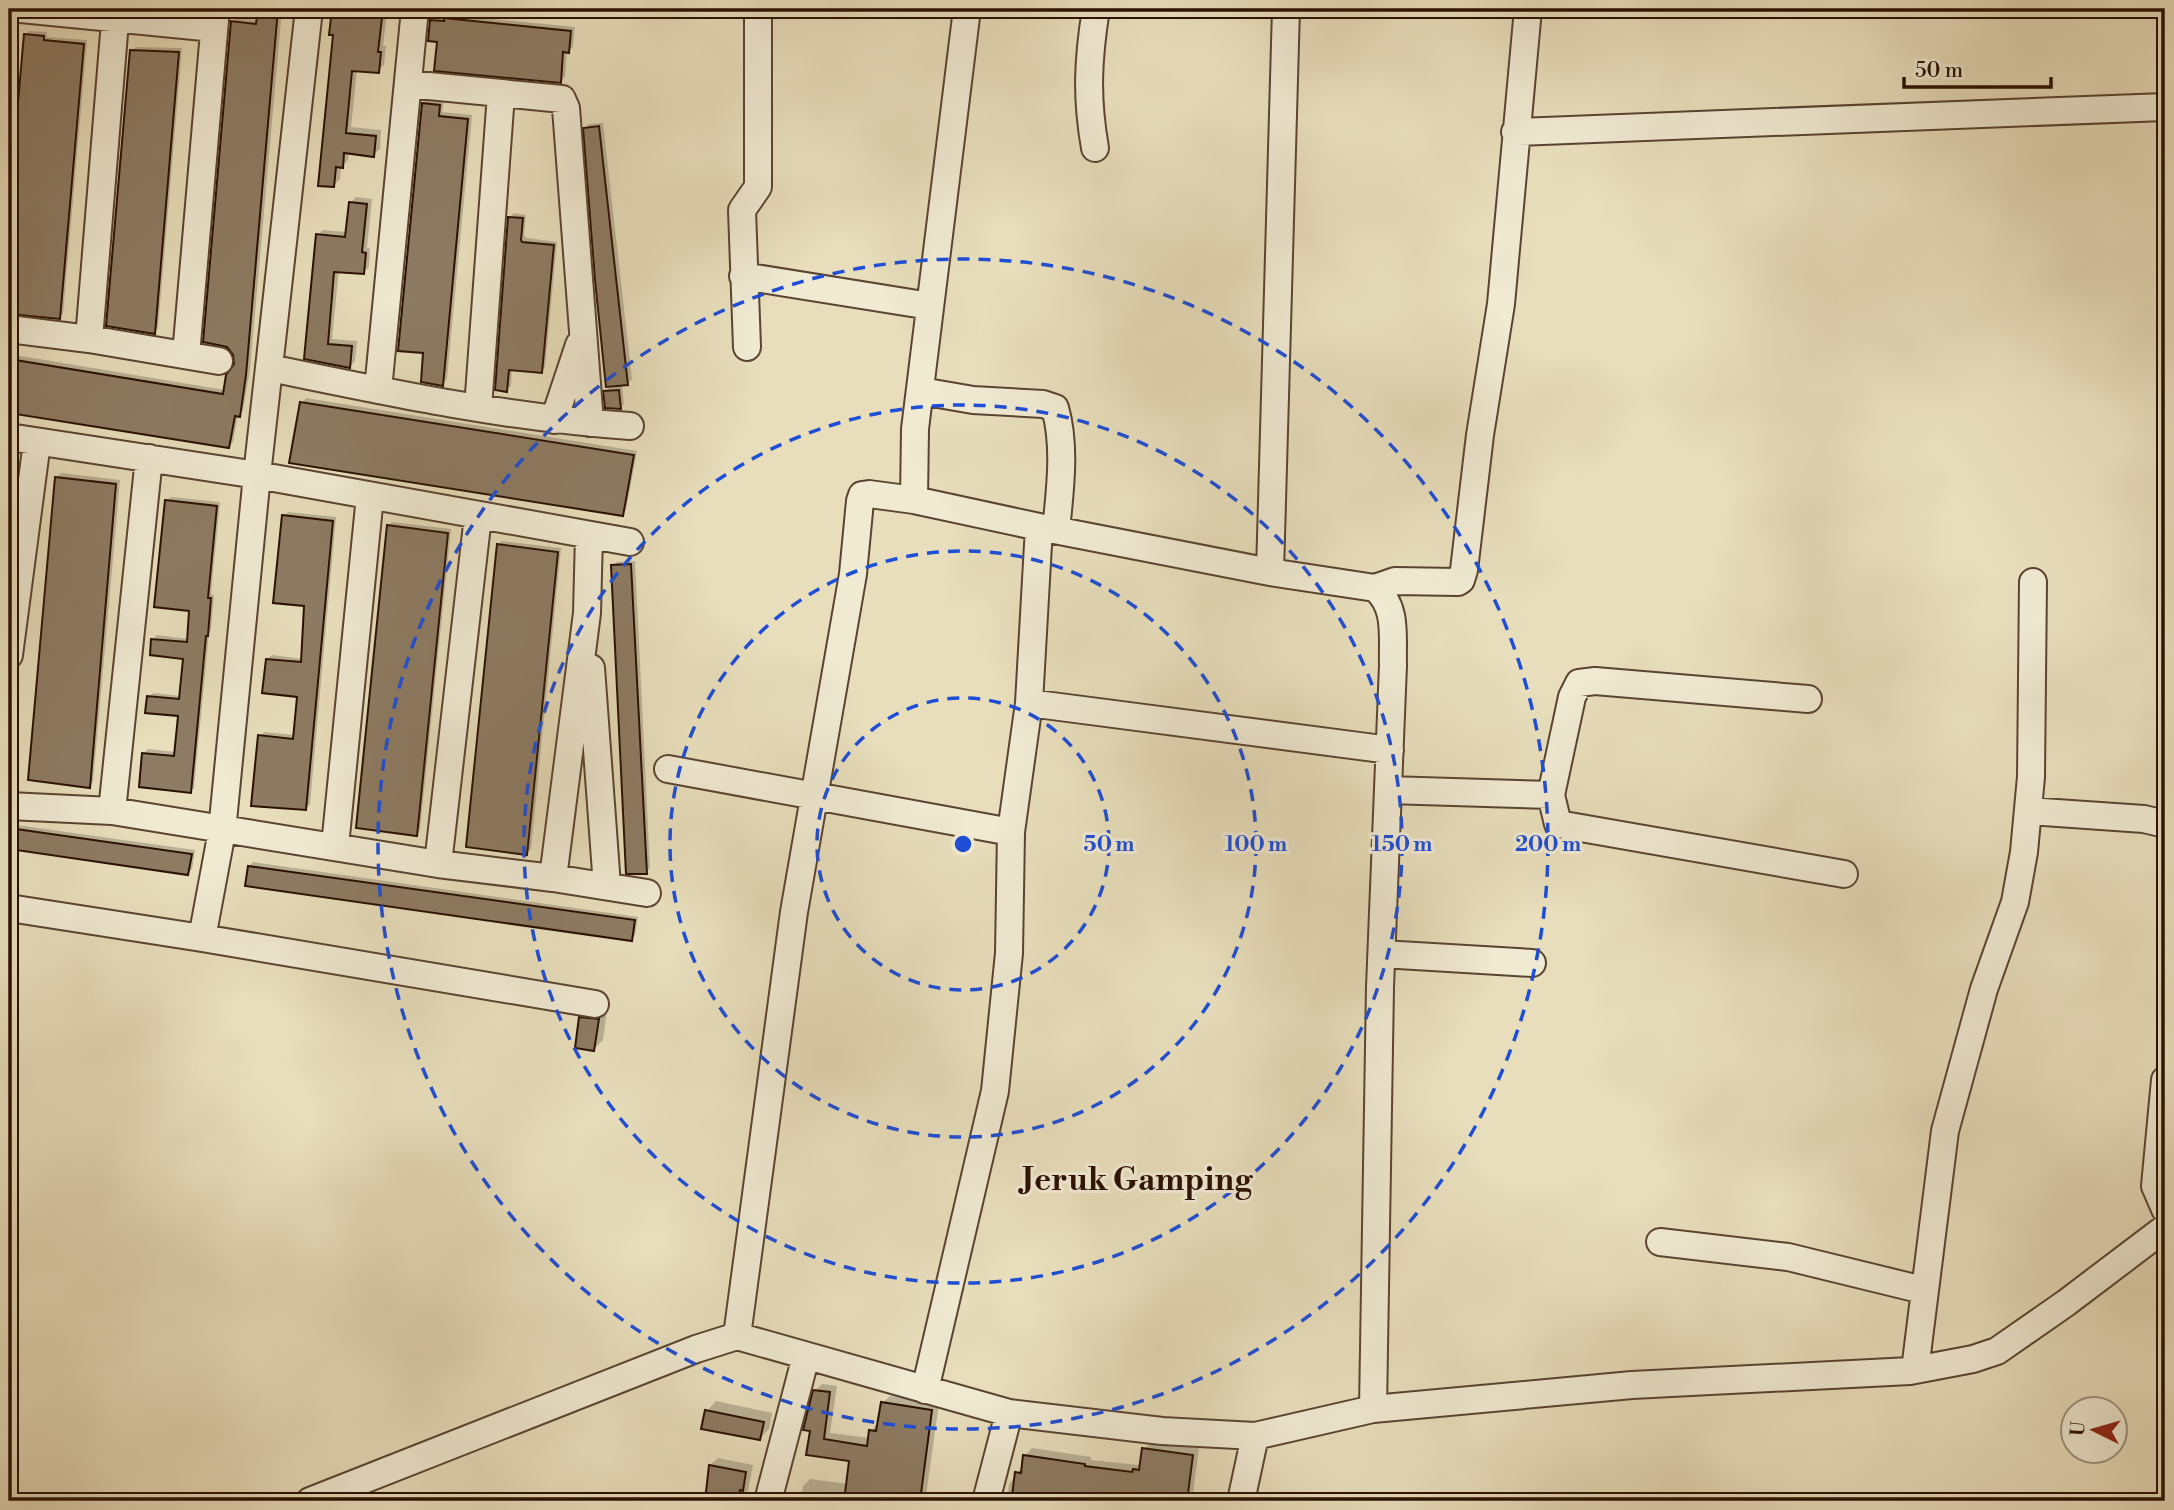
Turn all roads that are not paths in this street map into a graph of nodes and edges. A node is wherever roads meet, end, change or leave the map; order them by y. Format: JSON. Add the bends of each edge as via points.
{"nodes":[{"id":1,"x":21,"y":9,"type":"edge"},
{"id":2,"x":309,"y":9,"type":"edge"},
{"id":3,"x":415,"y":9,"type":"edge"},
{"id":4,"x":758,"y":9,"type":"edge"},
{"id":5,"x":967,"y":9,"type":"edge"},
{"id":6,"x":1096,"y":9,"type":"edge"},
{"id":7,"x":1286,"y":9,"type":"edge"},
{"id":8,"x":1528,"y":9,"type":"edge"},
{"id":9,"x":115,"y":13,"type":"edge"},
{"id":10,"x":215,"y":18,"type":"edge"},
{"id":11,"x":408,"y":84,"type":"junction"},
{"id":12,"x":501,"y":94,"type":"junction"},
{"id":13,"x":2165,"y":107,"type":"edge"},
{"id":14,"x":1515,"y":132,"type":"junction"},
{"id":15,"x":1095,"y":148,"type":"dead end"},
{"id":16,"x":743,"y":276,"type":"junction"},
{"id":17,"x":930,"y":306,"type":"junction"},
{"id":18,"x":9,"y":329,"type":"edge"},
{"id":19,"x":583,"y":333,"type":"junction"},
{"id":20,"x":89,"y":339,"type":"junction"},
{"id":21,"x":747,"y":347,"type":"dead end"},
{"id":22,"x":186,"y":355,"type":"junction"},
{"id":23,"x":219,"y":360,"type":"dead end"},
{"id":24,"x":270,"y":368,"type":"junction"},
{"id":25,"x":378,"y":390,"type":"junction"},
{"id":26,"x":921,"y":391,"type":"junction"},
{"id":27,"x":478,"y":408,"type":"junction"},
{"id":28,"x":554,"y":420,"type":"junction"},
{"id":29,"x":590,"y":424,"type":"junction"},
{"id":30,"x":630,"y":426,"type":"dead end"},
{"id":31,"x":9,"y":437,"type":"edge"},
{"id":32,"x":37,"y":442,"type":"junction"},
{"id":33,"x":149,"y":458,"type":"junction"},
{"id":34,"x":257,"y":475,"type":"junction"},
{"id":35,"x":370,"y":496,"type":"junction"},
{"id":36,"x":914,"y":500,"type":"junction"},
{"id":37,"x":478,"y":516,"type":"junction"},
{"id":38,"x":1047,"y":529,"type":"junction"},
{"id":39,"x":589,"y":535,"type":"junction"},
{"id":40,"x":630,"y":542,"type":"dead end"},
{"id":41,"x":1270,"y":572,"type":"junction"},
{"id":42,"x":2033,"y":582,"type":"dead end"},
{"id":43,"x":1375,"y":588,"type":"junction"},
{"id":44,"x":587,"y":613,"type":"junction"},
{"id":45,"x":9,"y":655,"type":"edge"},
{"id":46,"x":1808,"y":699,"type":"dead end"},
{"id":47,"x":1029,"y":703,"type":"junction"},
{"id":48,"x":1390,"y":750,"type":"junction"},
{"id":49,"x":668,"y":769,"type":"dead end"},
{"id":50,"x":1388,"y":790,"type":"junction"},
{"id":51,"x":1551,"y":795,"type":"junction"},
{"id":52,"x":813,"y":796,"type":"junction"},
{"id":53,"x":9,"y":806,"type":"edge"},
{"id":54,"x":113,"y":811,"type":"junction"},
{"id":55,"x":2028,"y":811,"type":"junction"},
{"id":56,"x":2165,"y":824,"type":"edge"},
{"id":57,"x":222,"y":831,"type":"junction"},
{"id":58,"x":1011,"y":832,"type":"junction"},
{"id":59,"x":335,"y":846,"type":"junction"},
{"id":60,"x":438,"y":864,"type":"junction"},
{"id":61,"x":1844,"y":874,"type":"dead end"},
{"id":62,"x":553,"y":878,"type":"junction"},
{"id":63,"x":607,"y":886,"type":"junction"},
{"id":64,"x":647,"y":893,"type":"dead end"},
{"id":65,"x":9,"y":908,"type":"edge"},
{"id":66,"x":202,"y":938,"type":"junction"},
{"id":67,"x":1382,"y":954,"type":"junction"},
{"id":68,"x":1532,"y":963,"type":"dead end"},
{"id":69,"x":594,"y":1004,"type":"dead end"},
{"id":70,"x":2165,"y":1080,"type":"edge"},
{"id":71,"x":2165,"y":1209,"type":"edge"},
{"id":72,"x":2165,"y":1228,"type":"edge"},
{"id":73,"x":1660,"y":1242,"type":"dead end"},
{"id":74,"x":1923,"y":1290,"type":"junction"},
{"id":75,"x":717,"y":1342,"type":"junction"},
{"id":76,"x":803,"y":1366,"type":"junction"},
{"id":77,"x":1915,"y":1370,"type":"junction"},
{"id":78,"x":925,"y":1390,"type":"junction"},
{"id":79,"x":1373,"y":1409,"type":"junction"},
{"id":80,"x":1006,"y":1422,"type":"junction"},
{"id":81,"x":1254,"y":1444,"type":"junction"},
{"id":82,"x":310,"y":1501,"type":"edge"},
{"id":83,"x":768,"y":1501,"type":"edge"},
{"id":84,"x":986,"y":1501,"type":"edge"},
{"id":85,"x":1241,"y":1501,"type":"edge"}],
"edges":[{"from":1,"to":9,"type":"street"},
{"from":2,"to":24,"type":"street"},
{"from":3,"to":11,"type":"street"},
{"from":4,"to":16,"type":"street","via":[[758,187],[742,210]]},
{"from":5,"to":17,"type":"street"},
{"from":6,"to":15,"type":"street","via":[[1088,54],[1088,110]]},
{"from":7,"to":41,"type":"street"},
{"from":8,"to":14,"type":"street"},
{"from":9,"to":10,"type":"street"},
{"from":9,"to":20,"type":"street"},
{"from":10,"to":22,"type":"street"},
{"from":11,"to":12,"type":"street"},
{"from":11,"to":25,"type":"street"},
{"from":12,"to":19,"type":"street","via":[[554,97],[562,99],[566,107]]},
{"from":12,"to":27,"type":"street"},
{"from":13,"to":14,"type":"street"},
{"from":14,"to":43,"type":"street","via":[[1501,304],[1461,580],[1395,581]]},
{"from":16,"to":17,"type":"street"},
{"from":16,"to":21,"type":"street"},
{"from":17,"to":26,"type":"street"},
{"from":18,"to":20,"type":"street"},
{"from":19,"to":28,"type":"street"},
{"from":19,"to":29,"type":"street"},
{"from":20,"to":22,"type":"street"},
{"from":22,"to":23,"type":"street"},
{"from":24,"to":25,"type":"street"},
{"from":24,"to":34,"type":"street"},
{"from":25,"to":27,"type":"street"},
{"from":26,"to":36,"type":"street","via":[[915,429]]},
{"from":26,"to":38,"type":"street","via":[[1055,408],[1061,484]]},
{"from":27,"to":28,"type":"street"},
{"from":28,"to":29,"type":"street"},
{"from":29,"to":30,"type":"street"},
{"from":31,"to":32,"type":"street"},
{"from":32,"to":33,"type":"street"},
{"from":32,"to":45,"type":"street"},
{"from":33,"to":34,"type":"street"},
{"from":33,"to":54,"type":"street"},
{"from":34,"to":35,"type":"street"},
{"from":34,"to":57,"type":"street"},
{"from":35,"to":37,"type":"street"},
{"from":35,"to":59,"type":"street"},
{"from":36,"to":38,"type":"street"},
{"from":36,"to":52,"type":"street","via":[[862,495],[853,574]]},
{"from":37,"to":39,"type":"street"},
{"from":37,"to":60,"type":"street"},
{"from":38,"to":41,"type":"street"},
{"from":38,"to":47,"type":"street"},
{"from":39,"to":40,"type":"street"},
{"from":39,"to":44,"type":"street"},
{"from":41,"to":43,"type":"street"},
{"from":42,"to":55,"type":"street"},
{"from":43,"to":48,"type":"street","via":[[1386,597],[1392,625]]},
{"from":44,"to":62,"type":"street"},
{"from":44,"to":63,"type":"street"},
{"from":46,"to":51,"type":"street","via":[[1579,683]]},
{"from":47,"to":48,"type":"street"},
{"from":47,"to":58,"type":"street"},
{"from":48,"to":50,"type":"street"},
{"from":49,"to":52,"type":"street"},
{"from":50,"to":51,"type":"street"},
{"from":50,"to":67,"type":"street"},
{"from":51,"to":61,"type":"street","via":[[1558,824]]},
{"from":52,"to":58,"type":"street"},
{"from":52,"to":75,"type":"street"},
{"from":53,"to":54,"type":"street"},
{"from":54,"to":57,"type":"street"},
{"from":55,"to":56,"type":"street"},
{"from":55,"to":74,"type":"street","via":[[2015,902],[1984,989],[1945,1131]]},
{"from":57,"to":59,"type":"street"},
{"from":57,"to":66,"type":"street"},
{"from":58,"to":78,"type":"street","via":[[1009,953],[995,1091]]},
{"from":59,"to":60,"type":"street"},
{"from":60,"to":62,"type":"street"},
{"from":62,"to":63,"type":"street"},
{"from":63,"to":64,"type":"street"},
{"from":65,"to":66,"type":"street"},
{"from":66,"to":69,"type":"street"},
{"from":67,"to":68,"type":"street"},
{"from":67,"to":79,"type":"street"},
{"from":70,"to":71,"type":"street","via":[[2155,1186]]},
{"from":72,"to":77,"type":"street","via":[[1997,1350]]},
{"from":73,"to":74,"type":"street","via":[[1788,1257]]},
{"from":74,"to":77,"type":"street"},
{"from":75,"to":76,"type":"street"},
{"from":75,"to":82,"type":"street"},
{"from":76,"to":78,"type":"street"},
{"from":76,"to":83,"type":"street"},
{"from":77,"to":79,"type":"street","via":[[1632,1385]]},
{"from":78,"to":80,"type":"street"},
{"from":79,"to":81,"type":"street"},
{"from":80,"to":81,"type":"street","via":[[1162,1431]]},
{"from":80,"to":84,"type":"street"},
{"from":81,"to":85,"type":"street"}]}
